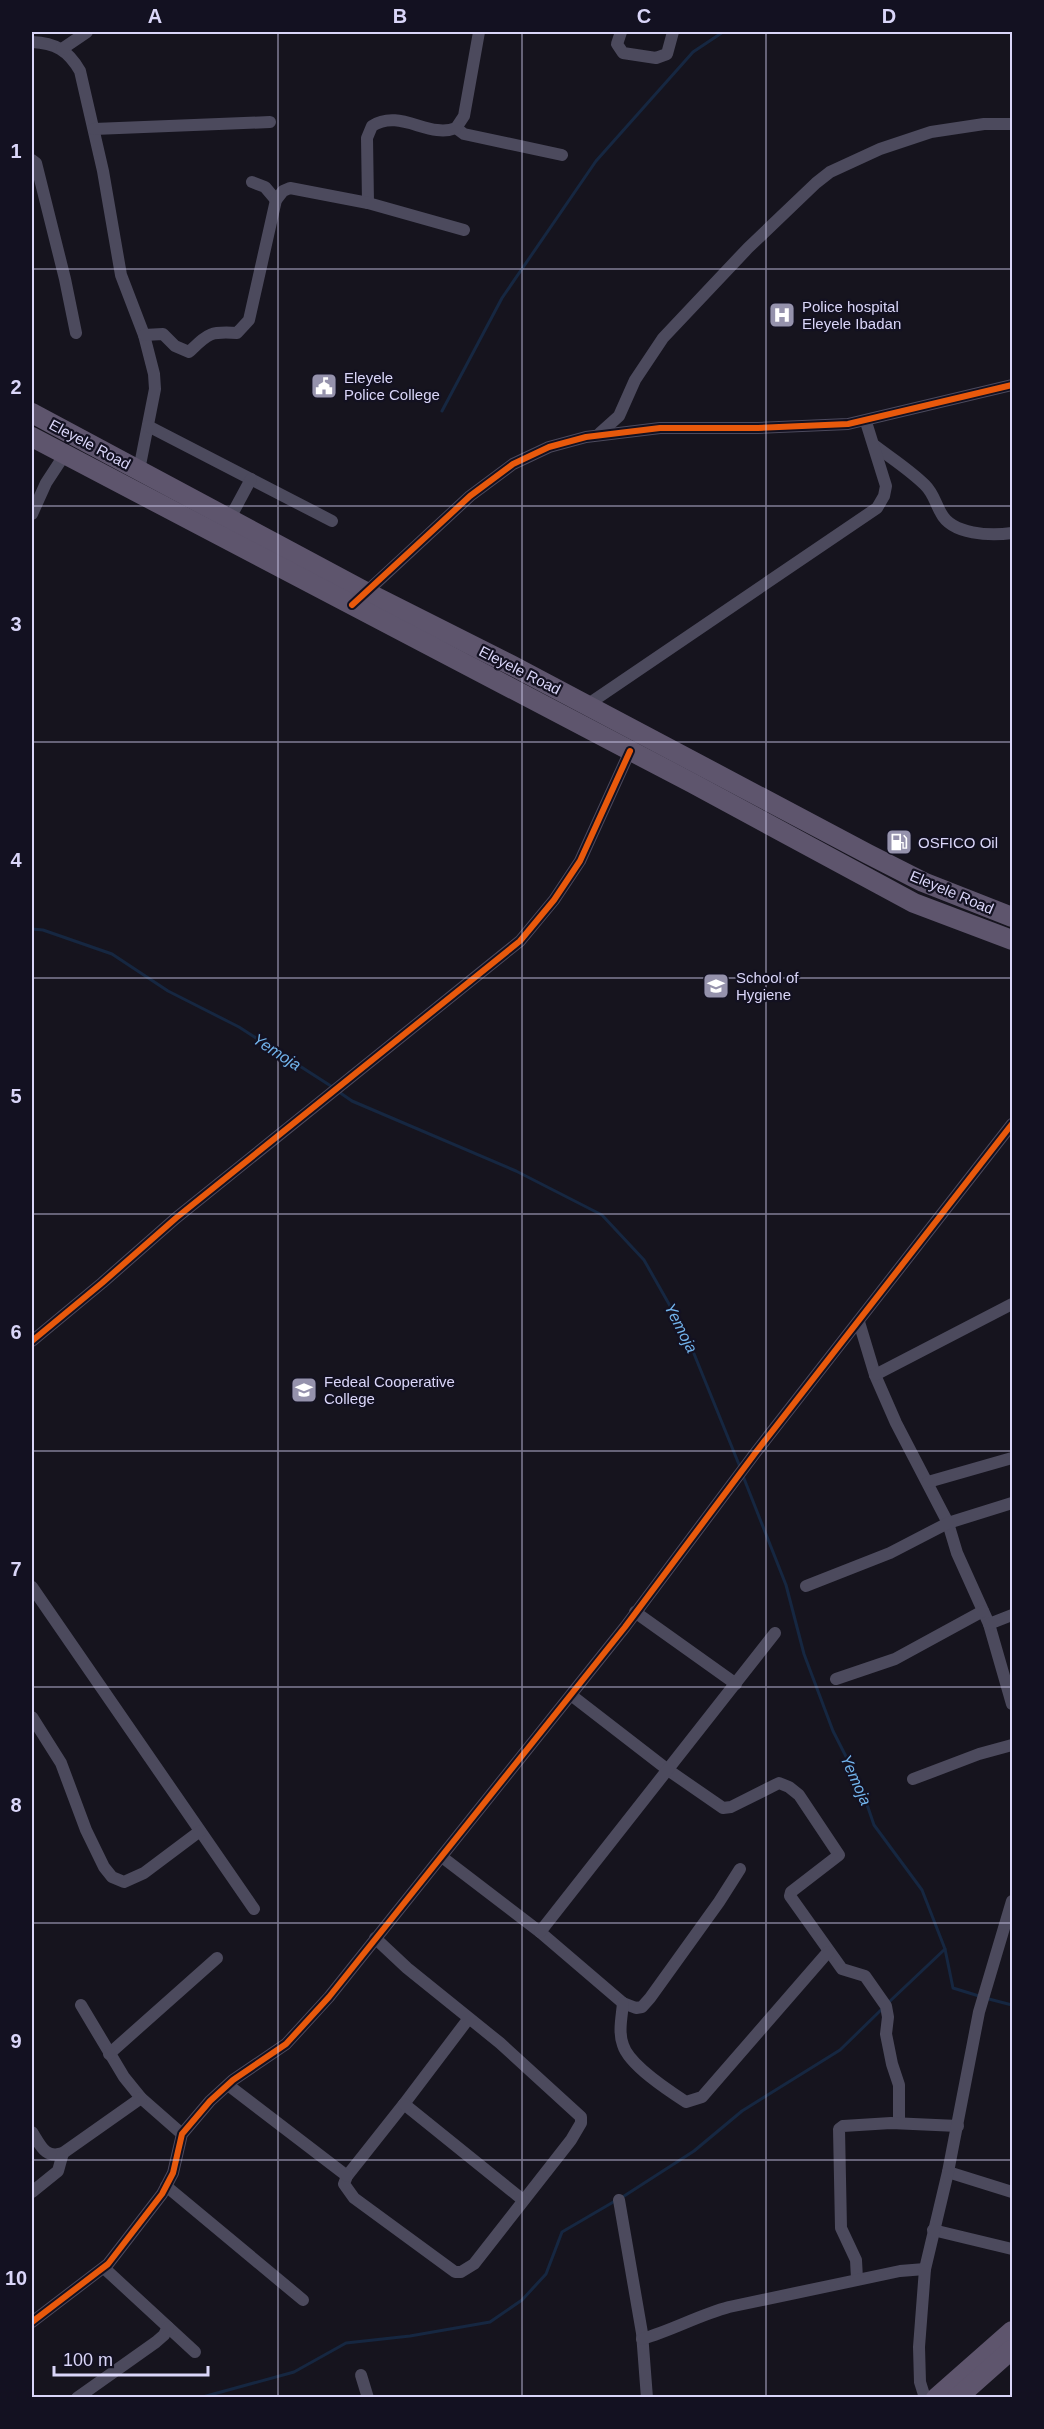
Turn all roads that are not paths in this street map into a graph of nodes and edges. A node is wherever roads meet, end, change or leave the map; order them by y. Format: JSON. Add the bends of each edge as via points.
{"nodes":[{"id":1,"x":87,"y":32,"type":"edge"},
{"id":2,"x":479,"y":32,"type":"edge"},
{"id":3,"x":621,"y":32,"type":"edge"},
{"id":4,"x":673,"y":32,"type":"edge"},
{"id":5,"x":32,"y":42,"type":"edge"},
{"id":6,"x":62,"y":49,"type":"junction"},
{"id":7,"x":270,"y":122,"type":"dead end"},
{"id":8,"x":1012,"y":124,"type":"edge"},
{"id":9,"x":456,"y":128,"type":"junction"},
{"id":10,"x":94,"y":129,"type":"junction"},
{"id":11,"x":562,"y":155,"type":"dead end"},
{"id":12,"x":32,"y":160,"type":"edge"},
{"id":13,"x":252,"y":182,"type":"dead end"},
{"id":14,"x":276,"y":200,"type":"junction"},
{"id":15,"x":368,"y":203,"type":"junction"},
{"id":16,"x":464,"y":230,"type":"dead end"},
{"id":17,"x":76,"y":333,"type":"dead end"},
{"id":18,"x":144,"y":335,"type":"junction"},
{"id":19,"x":1012,"y":385,"type":"edge"},
{"id":20,"x":32,"y":413,"type":"edge"},
{"id":21,"x":866,"y":422,"type":"junction"},
{"id":22,"x":148,"y":426,"type":"junction"},
{"id":23,"x":32,"y":436,"type":"edge"},
{"id":24,"x":597,"y":436,"type":"junction"},
{"id":25,"x":874,"y":445,"type":"junction"},
{"id":26,"x":64,"y":454,"type":"junction"},
{"id":27,"x":139,"y":470,"type":"junction"},
{"id":28,"x":251,"y":479,"type":"junction"},
{"id":29,"x":32,"y":513,"type":"edge"},
{"id":30,"x":230,"y":518,"type":"junction"},
{"id":31,"x":332,"y":521,"type":"dead end"},
{"id":32,"x":1012,"y":533,"type":"edge"},
{"id":33,"x":359,"y":598,"type":"junction"},
{"id":34,"x":587,"y":705,"type":"junction"},
{"id":35,"x":630,"y":751,"type":"junction"},
{"id":36,"x":923,"y":882,"type":"junction"},
{"id":37,"x":914,"y":903,"type":"junction"},
{"id":38,"x":1012,"y":917,"type":"edge"},
{"id":39,"x":1012,"y":940,"type":"edge"},
{"id":40,"x":1012,"y":1124,"type":"edge"},
{"id":41,"x":1012,"y":1304,"type":"edge"},
{"id":42,"x":859,"y":1322,"type":"junction"},
{"id":43,"x":32,"y":1341,"type":"edge"},
{"id":44,"x":875,"y":1375,"type":"junction"},
{"id":45,"x":1012,"y":1458,"type":"edge"},
{"id":46,"x":928,"y":1482,"type":"junction"},
{"id":47,"x":1012,"y":1503,"type":"edge"},
{"id":48,"x":948,"y":1523,"type":"junction"},
{"id":49,"x":806,"y":1586,"type":"dead end"},
{"id":50,"x":32,"y":1587,"type":"edge"},
{"id":51,"x":983,"y":1611,"type":"junction"},
{"id":52,"x":635,"y":1612,"type":"junction"},
{"id":53,"x":1012,"y":1615,"type":"edge"},
{"id":54,"x":989,"y":1624,"type":"junction"},
{"id":55,"x":775,"y":1633,"type":"dead end"},
{"id":56,"x":836,"y":1679,"type":"dead end"},
{"id":57,"x":736,"y":1684,"type":"junction"},
{"id":58,"x":571,"y":1695,"type":"junction"},
{"id":59,"x":1012,"y":1704,"type":"edge"},
{"id":60,"x":32,"y":1717,"type":"edge"},
{"id":61,"x":1012,"y":1745,"type":"edge"},
{"id":62,"x":668,"y":1770,"type":"junction"},
{"id":63,"x":913,"y":1779,"type":"dead end"},
{"id":64,"x":200,"y":1831,"type":"junction"},
{"id":65,"x":442,"y":1857,"type":"junction"},
{"id":66,"x":740,"y":1869,"type":"dead end"},
{"id":67,"x":1012,"y":1901,"type":"edge"},
{"id":68,"x":254,"y":1909,"type":"dead end"},
{"id":69,"x":540,"y":1932,"type":"junction"},
{"id":70,"x":375,"y":1938,"type":"junction"},
{"id":71,"x":828,"y":1952,"type":"junction"},
{"id":72,"x":217,"y":1958,"type":"dead end"},
{"id":73,"x":623,"y":2003,"type":"junction"},
{"id":74,"x":81,"y":2005,"type":"dead end"},
{"id":75,"x":469,"y":2018,"type":"junction"},
{"id":76,"x":109,"y":2054,"type":"junction"},
{"id":77,"x":228,"y":2085,"type":"junction"},
{"id":78,"x":141,"y":2098,"type":"junction"},
{"id":79,"x":404,"y":2104,"type":"junction"},
{"id":80,"x":899,"y":2123,"type":"junction"},
{"id":81,"x":958,"y":2126,"type":"junction"},
{"id":82,"x":32,"y":2132,"type":"edge"},
{"id":83,"x":182,"y":2134,"type":"junction"},
{"id":84,"x":63,"y":2153,"type":"junction"},
{"id":85,"x":948,"y":2172,"type":"junction"},
{"id":86,"x":346,"y":2176,"type":"junction"},
{"id":87,"x":166,"y":2186,"type":"junction"},
{"id":88,"x":32,"y":2192,"type":"edge"},
{"id":89,"x":1012,"y":2192,"type":"edge"},
{"id":90,"x":523,"y":2200,"type":"junction"},
{"id":91,"x":619,"y":2200,"type":"dead end"},
{"id":92,"x":933,"y":2230,"type":"junction"},
{"id":93,"x":1012,"y":2249,"type":"edge"},
{"id":94,"x":104,"y":2268,"type":"junction"},
{"id":95,"x":925,"y":2269,"type":"junction"},
{"id":96,"x":856,"y":2279,"type":"junction"},
{"id":97,"x":303,"y":2301,"type":"dead end"},
{"id":98,"x":32,"y":2322,"type":"edge"},
{"id":99,"x":168,"y":2327,"type":"junction"},
{"id":100,"x":1012,"y":2331,"type":"edge"},
{"id":101,"x":642,"y":2339,"type":"junction"},
{"id":102,"x":1012,"y":2348,"type":"edge"},
{"id":103,"x":195,"y":2352,"type":"dead end"},
{"id":104,"x":361,"y":2375,"type":"dead end"},
{"id":105,"x":77,"y":2397,"type":"edge"},
{"id":106,"x":368,"y":2397,"type":"edge"},
{"id":107,"x":647,"y":2397,"type":"edge"},
{"id":108,"x":925,"y":2397,"type":"edge"},
{"id":109,"x":936,"y":2397,"type":"edge"},
{"id":110,"x":957,"y":2397,"type":"edge"}],
"edges":[{"from":1,"to":6,"type":"street"},
{"from":2,"to":9,"type":"street","via":[[464,116]]},
{"from":3,"to":4,"type":"street","via":[[618,44],[623,53],[656,58],[667,54]]},
{"from":5,"to":6,"type":"street"},
{"from":6,"to":10,"type":"street","via":[[80,71]]},
{"from":7,"to":10,"type":"street"},
{"from":8,"to":24,"type":"street","via":[[931,132],[830,172],[748,248],[663,338],[634,380],[619,416]]},
{"from":9,"to":11,"type":"street","via":[[467,135]]},
{"from":9,"to":15,"type":"street","via":[[443,131],[396,120],[372,126],[367,138]]},
{"from":10,"to":18,"type":"street","via":[[122,275]]},
{"from":12,"to":17,"type":"street","via":[[36,163]]},
{"from":13,"to":14,"type":"street","via":[[265,187]]},
{"from":14,"to":15,"type":"street","via":[[290,188]]},
{"from":14,"to":18,"type":"street","via":[[249,320],[237,333],[215,331],[189,352],[175,346],[164,334]]},
{"from":15,"to":16,"type":"street"},
{"from":18,"to":22,"type":"street","via":[[155,389]]},
{"from":19,"to":21,"type":"street"},
{"from":20,"to":27,"type":"main road","name":"Eleyele Road"},
{"from":21,"to":24,"type":"street","via":[[786,428],[660,428]]},
{"from":21,"to":25,"type":"street"},
{"from":22,"to":27,"type":"street"},
{"from":22,"to":28,"type":"street"},
{"from":23,"to":26,"type":"main road","name":"Eleyele Road"},
{"from":24,"to":33,"type":"street","via":[[549,447],[513,464],[470,496]]},
{"from":25,"to":32,"type":"street","via":[[924,484],[952,525],[967,531]]},
{"from":25,"to":34,"type":"street","via":[[886,486],[877,508]]},
{"from":26,"to":29,"type":"street"},
{"from":26,"to":33,"type":"main road","name":"Eleyele Road"},
{"from":27,"to":30,"type":"main road","name":"Eleyele Road"},
{"from":28,"to":30,"type":"street"},
{"from":28,"to":31,"type":"street"},
{"from":30,"to":33,"type":"main road","name":"Eleyele Road"},
{"from":33,"to":34,"type":"main road","name":"Eleyele Road"},
{"from":33,"to":35,"type":"main road","name":"Eleyele Road"},
{"from":34,"to":36,"type":"main road","name":"Eleyele Road"},
{"from":35,"to":37,"type":"main road","name":"Eleyele Road"},
{"from":35,"to":43,"type":"street","via":[[580,861],[535,924],[504,955],[176,1218]]},
{"from":36,"to":37,"type":"main road"},
{"from":36,"to":38,"type":"main road","name":"Eleyele Road"},
{"from":37,"to":39,"type":"main road","name":"Eleyele Road"},
{"from":40,"to":42,"type":"street"},
{"from":41,"to":44,"type":"street"},
{"from":42,"to":44,"type":"street"},
{"from":42,"to":52,"type":"street"},
{"from":44,"to":46,"type":"street"},
{"from":45,"to":46,"type":"street"},
{"from":46,"to":48,"type":"street"},
{"from":47,"to":48,"type":"street"},
{"from":48,"to":49,"type":"street","via":[[890,1553]]},
{"from":48,"to":51,"type":"street"},
{"from":50,"to":64,"type":"street"},
{"from":51,"to":54,"type":"street"},
{"from":51,"to":56,"type":"street","via":[[895,1659]]},
{"from":52,"to":57,"type":"street"},
{"from":52,"to":58,"type":"street"},
{"from":53,"to":54,"type":"street"},
{"from":54,"to":59,"type":"street"},
{"from":55,"to":57,"type":"street"},
{"from":57,"to":62,"type":"street"},
{"from":58,"to":62,"type":"street"},
{"from":58,"to":65,"type":"street"},
{"from":60,"to":64,"type":"street","via":[[61,1763],[86,1830],[112,1877],[124,1882],[144,1873]]},
{"from":61,"to":63,"type":"street"},
{"from":62,"to":69,"type":"street"},
{"from":62,"to":71,"type":"street","via":[[723,1808],[779,1784],[799,1795],[839,1855],[790,1896]]},
{"from":64,"to":68,"type":"street"},
{"from":65,"to":69,"type":"street"},
{"from":65,"to":70,"type":"street"},
{"from":66,"to":73,"type":"street","via":[[650,1998],[642,2007]]},
{"from":67,"to":81,"type":"street","via":[[979,2012]]},
{"from":69,"to":73,"type":"street"},
{"from":70,"to":75,"type":"street"},
{"from":70,"to":77,"type":"street","via":[[286,2044]]},
{"from":71,"to":73,"type":"street","via":[[696,2100],[686,2102],[630,2058],[621,2033]]},
{"from":71,"to":80,"type":"street","via":[[842,1969],[865,1976],[884,2003],[888,2017],[886,2034],[899,2085]]},
{"from":72,"to":76,"type":"street"},
{"from":74,"to":76,"type":"street"},
{"from":75,"to":79,"type":"street"},
{"from":75,"to":90,"type":"street","via":[[581,2117],[571,2140]]},
{"from":76,"to":78,"type":"street"},
{"from":77,"to":83,"type":"street"},
{"from":77,"to":86,"type":"street"},
{"from":78,"to":83,"type":"street"},
{"from":78,"to":84,"type":"street"},
{"from":79,"to":86,"type":"street"},
{"from":79,"to":90,"type":"street"},
{"from":80,"to":81,"type":"street"},
{"from":80,"to":96,"type":"street","via":[[839,2129],[841,2228],[856,2260]]},
{"from":81,"to":85,"type":"street"},
{"from":82,"to":84,"type":"street","via":[[50,2156]]},
{"from":83,"to":87,"type":"street"},
{"from":84,"to":88,"type":"street","via":[[58,2171]]},
{"from":85,"to":89,"type":"street"},
{"from":85,"to":92,"type":"street"},
{"from":86,"to":90,"type":"street","via":[[344,2184],[349,2193],[455,2272],[474,2264]]},
{"from":87,"to":94,"type":"street"},
{"from":87,"to":97,"type":"street"},
{"from":91,"to":101,"type":"street"},
{"from":92,"to":93,"type":"street"},
{"from":92,"to":95,"type":"street"},
{"from":94,"to":98,"type":"street"},
{"from":94,"to":99,"type":"street"},
{"from":95,"to":96,"type":"street"},
{"from":95,"to":108,"type":"street","via":[[919,2347],[920,2382]]},
{"from":96,"to":101,"type":"street","via":[[706,2313],[668,2332]]},
{"from":99,"to":103,"type":"street"},
{"from":99,"to":105,"type":"street","via":[[156,2342]]},
{"from":100,"to":109,"type":"main road"},
{"from":101,"to":107,"type":"street"},
{"from":102,"to":110,"type":"main road"},
{"from":104,"to":106,"type":"street"}]}
